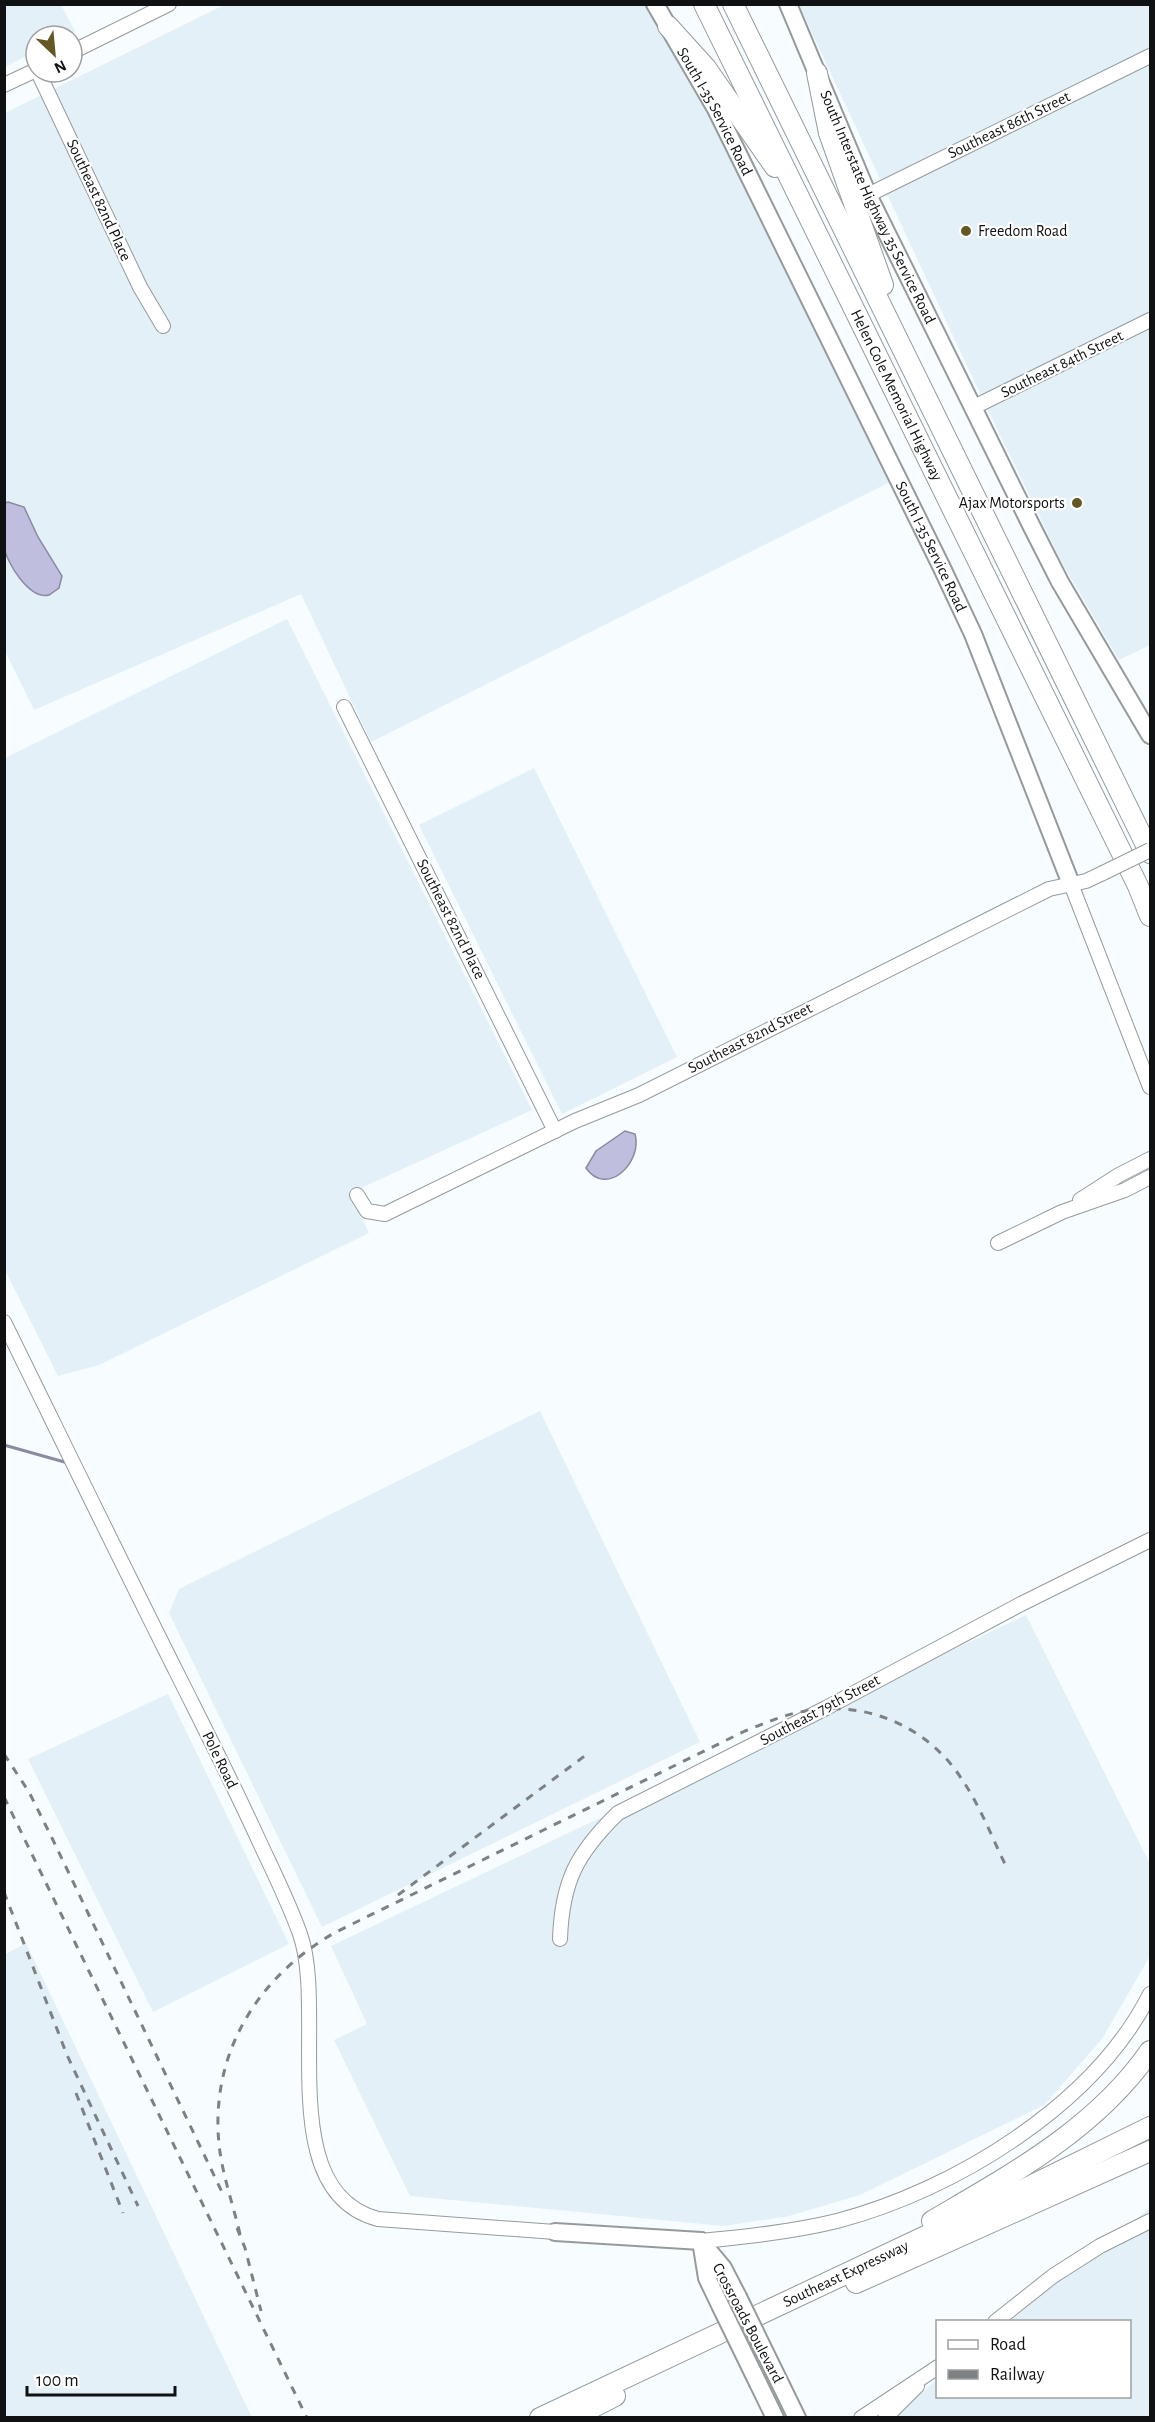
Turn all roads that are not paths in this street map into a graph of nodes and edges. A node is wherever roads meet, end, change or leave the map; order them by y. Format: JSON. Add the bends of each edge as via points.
{"nodes":[{"id":1,"x":169,"y":4,"type":"edge"},
{"id":2,"x":656,"y":4,"type":"edge"},
{"id":3,"x":704,"y":4,"type":"edge"},
{"id":4,"x":733,"y":4,"type":"edge"},
{"id":5,"x":788,"y":4,"type":"edge"},
{"id":6,"x":668,"y":27,"type":"junction"},
{"id":7,"x":84,"y":46,"type":"edge"},
{"id":8,"x":1150,"y":56,"type":"edge"},
{"id":9,"x":817,"y":74,"type":"junction"},
{"id":10,"x":24,"y":77,"type":"edge"},
{"id":11,"x":43,"y":84,"type":"edge"},
{"id":12,"x":4,"y":85,"type":"edge"},
{"id":13,"x":868,"y":195,"type":"junction"},
{"id":14,"x":802,"y":202,"type":"junction"},
{"id":15,"x":1150,"y":320,"type":"edge"},
{"id":16,"x":163,"y":326,"type":"dead end"},
{"id":17,"x":913,"y":369,"type":"junction"},
{"id":18,"x":972,"y":408,"type":"junction"},
{"id":19,"x":344,"y":707,"type":"dead end"},
{"id":20,"x":1150,"y":735,"type":"edge"},
{"id":21,"x":1150,"y":851,"type":"edge"},
{"id":22,"x":1071,"y":884,"type":"junction"},
{"id":23,"x":1150,"y":916,"type":"edge"},
{"id":24,"x":1150,"y":1087,"type":"edge"},
{"id":25,"x":555,"y":1131,"type":"junction"},
{"id":26,"x":1150,"y":1159,"type":"edge"},
{"id":27,"x":1150,"y":1177,"type":"edge"},
{"id":28,"x":357,"y":1195,"type":"dead end"},
{"id":29,"x":1062,"y":1212,"type":"junction"},
{"id":30,"x":998,"y":1243,"type":"dead end"},
{"id":31,"x":4,"y":1322,"type":"edge"},
{"id":32,"x":1150,"y":1540,"type":"edge"},
{"id":33,"x":560,"y":1939,"type":"dead end"},
{"id":34,"x":1150,"y":1995,"type":"edge"},
{"id":35,"x":1150,"y":2051,"type":"edge"},
{"id":36,"x":1150,"y":2127,"type":"edge"},
{"id":37,"x":1150,"y":2151,"type":"edge"},
{"id":38,"x":1150,"y":2221,"type":"edge"},
{"id":39,"x":555,"y":2232,"type":"joint"},
{"id":40,"x":701,"y":2241,"type":"junction"},
{"id":41,"x":842,"y":2275,"type":"junction"},
{"id":42,"x":998,"y":2320,"type":"edge"},
{"id":43,"x":936,"y":2368,"type":"edge"},
{"id":44,"x":924,"y":2377,"type":"junction"},
{"id":45,"x":540,"y":2418,"type":"edge"},
{"id":46,"x":572,"y":2418,"type":"edge"},
{"id":47,"x":775,"y":2418,"type":"edge"},
{"id":48,"x":796,"y":2418,"type":"edge"},
{"id":49,"x":861,"y":2418,"type":"edge"},
{"id":50,"x":885,"y":2418,"type":"edge"}],
"edges":[{"from":1,"to":7,"type":"street"},
{"from":2,"to":6,"type":"main road"},
{"from":3,"to":14,"type":"highway","name":"Helen Cole Memorial Highway"},
{"from":4,"to":17,"type":"highway","name":"Helen Cole Memorial Highway"},
{"from":5,"to":9,"type":"main road","name":"South Interstate Highway 35 Service Road"},
{"from":6,"to":14,"type":"highway","via":[[706,68],[751,136]]},
{"from":6,"to":22,"type":"main road","name":"South I-35 Service Road","via":[[716,109],[942,567],[973,634]]},
{"from":8,"to":13,"type":"street","name":"Southeast 86th Street"},
{"from":9,"to":13,"type":"main road","name":"South Interstate Highway 35 Service Road"},
{"from":9,"to":17,"type":"highway","via":[[830,133]]},
{"from":10,"to":12,"type":"street"},
{"from":11,"to":16,"type":"street","name":"Southeast 82nd Place","via":[[140,287]]},
{"from":13,"to":18,"type":"main road","name":"South Interstate Highway 35 Service Road"},
{"from":14,"to":23,"type":"highway","name":"Helen Cole Memorial Highway"},
{"from":15,"to":18,"type":"street","name":"Southeast 84th Street"},
{"from":17,"to":21,"type":"highway","name":"Helen Cole Memorial Highway"},
{"from":18,"to":20,"type":"main road","via":[[1056,575]]},
{"from":19,"to":25,"type":"street","name":"Southeast 82nd Place"},
{"from":21,"to":22,"type":"street","name":"Southeast 82nd Street","bridge":true},
{"from":22,"to":24,"type":"street","name":"South I-35 Service Road"},
{"from":22,"to":25,"type":"street","name":"Southeast 82nd Street","via":[[1049,889],[639,1095]]},
{"from":25,"to":28,"type":"street","name":"Southeast 82nd Street","via":[[385,1214],[367,1211]]},
{"from":26,"to":29,"type":"street"},
{"from":27,"to":29,"type":"street"},
{"from":29,"to":30,"type":"street"},
{"from":31,"to":39,"type":"street","name":"Pole Road","via":[[291,1911],[308,1963],[310,2107],[318,2157],[334,2191],[361,2213],[388,2221]]},
{"from":32,"to":33,"type":"street","name":"Southeast 79th Street","via":[[618,1813],[596,1835],[575,1867],[561,1905]]},
{"from":34,"to":40,"type":"street","via":[[1106,2060],[1069,2098],[1021,2135],[978,2161],[882,2206],[837,2221],[761,2236]]},
{"from":35,"to":41,"type":"highway","via":[[1099,2109],[1040,2157]]},
{"from":36,"to":41,"type":"highway","name":"Southeast Expressway"},
{"from":37,"to":46,"type":"highway","name":"Southeast Expressway","via":[[714,2345]]},
{"from":38,"to":42,"type":"street","via":[[1063,2270]]},
{"from":39,"to":40,"type":"main road"},
{"from":40,"to":47,"type":"main road","name":"Crossroads Boulevard","bridge":true,"via":[[707,2278]]},
{"from":40,"to":48,"type":"main road","name":"Crossroads Boulevard","bridge":true,"via":[[723,2268]]},
{"from":41,"to":45,"type":"highway","name":"Southeast Expressway"},
{"from":43,"to":44,"type":"street"},
{"from":44,"to":49,"type":"street"},
{"from":44,"to":50,"type":"street"}]}
